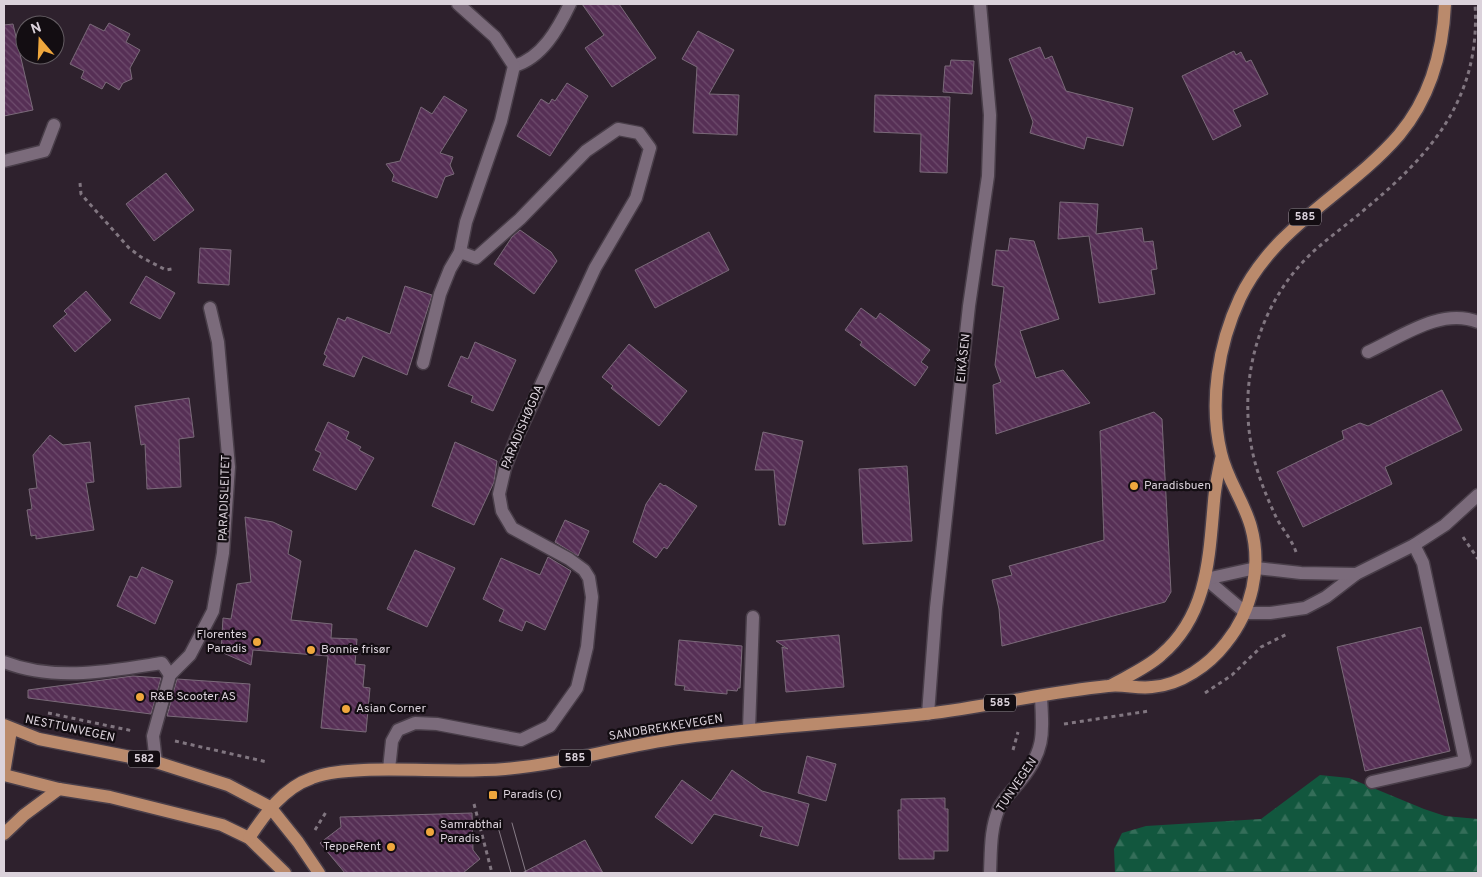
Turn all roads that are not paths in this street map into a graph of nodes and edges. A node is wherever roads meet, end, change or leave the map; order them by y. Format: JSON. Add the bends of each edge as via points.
{"nodes":[{"id":1,"x":458,"y":4,"type":"edge"},
{"id":2,"x":570,"y":4,"type":"edge"},
{"id":3,"x":980,"y":4,"type":"edge"},
{"id":4,"x":1445,"y":4,"type":"edge"},
{"id":5,"x":514,"y":66,"type":"junction"},
{"id":6,"x":54,"y":125,"type":"dead end"},
{"id":7,"x":4,"y":161,"type":"edge"},
{"id":8,"x":460,"y":252,"type":"junction"},
{"id":9,"x":210,"y":308,"type":"dead end"},
{"id":10,"x":1478,"y":322,"type":"edge"},
{"id":11,"x":1368,"y":352,"type":"dead end"},
{"id":12,"x":423,"y":363,"type":"dead end"},
{"id":13,"x":1221,"y":457,"type":"junction"},
{"id":14,"x":1478,"y":495,"type":"edge"},
{"id":15,"x":1414,"y":545,"type":"junction"},
{"id":16,"x":1256,"y":568,"type":"junction"},
{"id":17,"x":1356,"y":574,"type":"junction"},
{"id":18,"x":1206,"y":579,"type":"junction"},
{"id":19,"x":1246,"y":613,"type":"junction"},
{"id":20,"x":753,"y":617,"type":"dead end"},
{"id":21,"x":4,"y":662,"type":"edge"},
{"id":22,"x":170,"y":675,"type":"junction"},
{"id":23,"x":1112,"y":685,"type":"junction"},
{"id":24,"x":1041,"y":697,"type":"junction"},
{"id":25,"x":928,"y":714,"type":"junction"},
{"id":26,"x":750,"y":729,"type":"junction"},
{"id":27,"x":6,"y":730,"type":"edge"},
{"id":28,"x":156,"y":762,"type":"junction"},
{"id":29,"x":389,"y":769,"type":"junction"},
{"id":30,"x":4,"y":774,"type":"edge"},
{"id":31,"x":1372,"y":782,"type":"dead end"},
{"id":32,"x":59,"y":789,"type":"junction"},
{"id":33,"x":270,"y":807,"type":"junction"},
{"id":34,"x":4,"y":834,"type":"edge"},
{"id":35,"x":249,"y":838,"type":"junction"},
{"id":36,"x":285,"y":873,"type":"edge"},
{"id":37,"x":319,"y":873,"type":"edge"},
{"id":38,"x":990,"y":873,"type":"edge"}],
"edges":[{"from":1,"to":5,"type":"street","via":[[495,37]]},
{"from":2,"to":5,"type":"street","via":[[542,49],[528,62]]},
{"from":3,"to":25,"type":"street","name":"EIKÅSEN","via":[[990,115],[988,176],[969,306],[936,608]]},
{"from":4,"to":13,"type":"main road","number":"585","via":[[1444,30],[1436,65],[1413,115],[1377,157],[1301,221],[1267,257],[1240,297],[1222,351],[1218,377],[1216,408]]},
{"from":5,"to":8,"type":"street","via":[[501,121],[466,222]]},
{"from":6,"to":7,"type":"street","via":[[44,151]]},
{"from":8,"to":12,"type":"street","via":[[440,294]]},
{"from":8,"to":29,"type":"street","name":"PARADISHØGDA","via":[[476,258],[520,219],[586,151],[618,129],[639,133],[650,148],[636,198],[595,268],[516,439],[499,494],[502,511],[512,528],[569,559],[589,578],[592,597],[588,647],[577,688],[550,726],[522,740],[437,724],[415,723],[398,730],[392,741]]},
{"from":9,"to":22,"type":"street","name":"PARADISLEITET","via":[[218,342],[229,467],[223,553],[213,611],[190,655]]},
{"from":10,"to":11,"type":"street","via":[[1459,317],[1440,319]]},
{"from":13,"to":16,"type":"main road","via":[[1251,527]]},
{"from":13,"to":18,"type":"main road"},
{"from":14,"to":15,"type":"street","via":[[1444,525]]},
{"from":15,"to":17,"type":"street"},
{"from":15,"to":31,"type":"street","via":[[1423,563],[1465,761]]},
{"from":16,"to":17,"type":"street"},
{"from":16,"to":18,"type":"street"},
{"from":16,"to":19,"type":"main road"},
{"from":17,"to":19,"type":"street","via":[[1305,608]]},
{"from":18,"to":19,"type":"street"},
{"from":18,"to":23,"type":"main road","via":[[1195,614],[1181,634],[1161,656]]},
{"from":19,"to":23,"type":"main road","via":[[1228,641],[1209,662],[1183,678],[1154,687]]},
{"from":20,"to":26,"type":"street"},
{"from":21,"to":22,"type":"street","via":[[47,673],[102,672],[162,663]]},
{"from":22,"to":28,"type":"street","name":"PARADISLEITET","via":[[153,736]]},
{"from":23,"to":24,"type":"main road","name":"SANDBREKKEVEGEN","number":"585"},
{"from":24,"to":25,"type":"main road","name":"SANDBREKKEVEGEN","number":"585"},
{"from":24,"to":38,"type":"street","name":"TUNVEGEN","via":[[1043,728],[1039,752],[1000,806],[994,822]]},
{"from":25,"to":26,"type":"main road","name":"SANDBREKKEVEGEN","number":"585"},
{"from":26,"to":29,"type":"main road","name":"SANDBREKKEVEGEN","number":"585","via":[[672,739],[504,769]]},
{"from":27,"to":28,"type":"main road","name":"NESTTUNVEGEN","number":"582"},
{"from":27,"to":30,"type":"main road"},
{"from":28,"to":33,"type":"main road","name":"NESTTUNVEGEN","number":"582","via":[[228,785]]},
{"from":29,"to":33,"type":"main road","name":"SANDBREKKEVEGEN","number":"585","via":[[333,772],[309,778]]},
{"from":30,"to":32,"type":"main road"},
{"from":32,"to":34,"type":"main road"},
{"from":32,"to":35,"type":"main road","via":[[165,810],[222,825]]},
{"from":33,"to":35,"type":"main road","name":"SANDBREKKEVEGEN","number":"585"},
{"from":33,"to":37,"type":"main road","name":"NESTTUNVEGEN","number":"582"},
{"from":35,"to":36,"type":"main road"}]}
